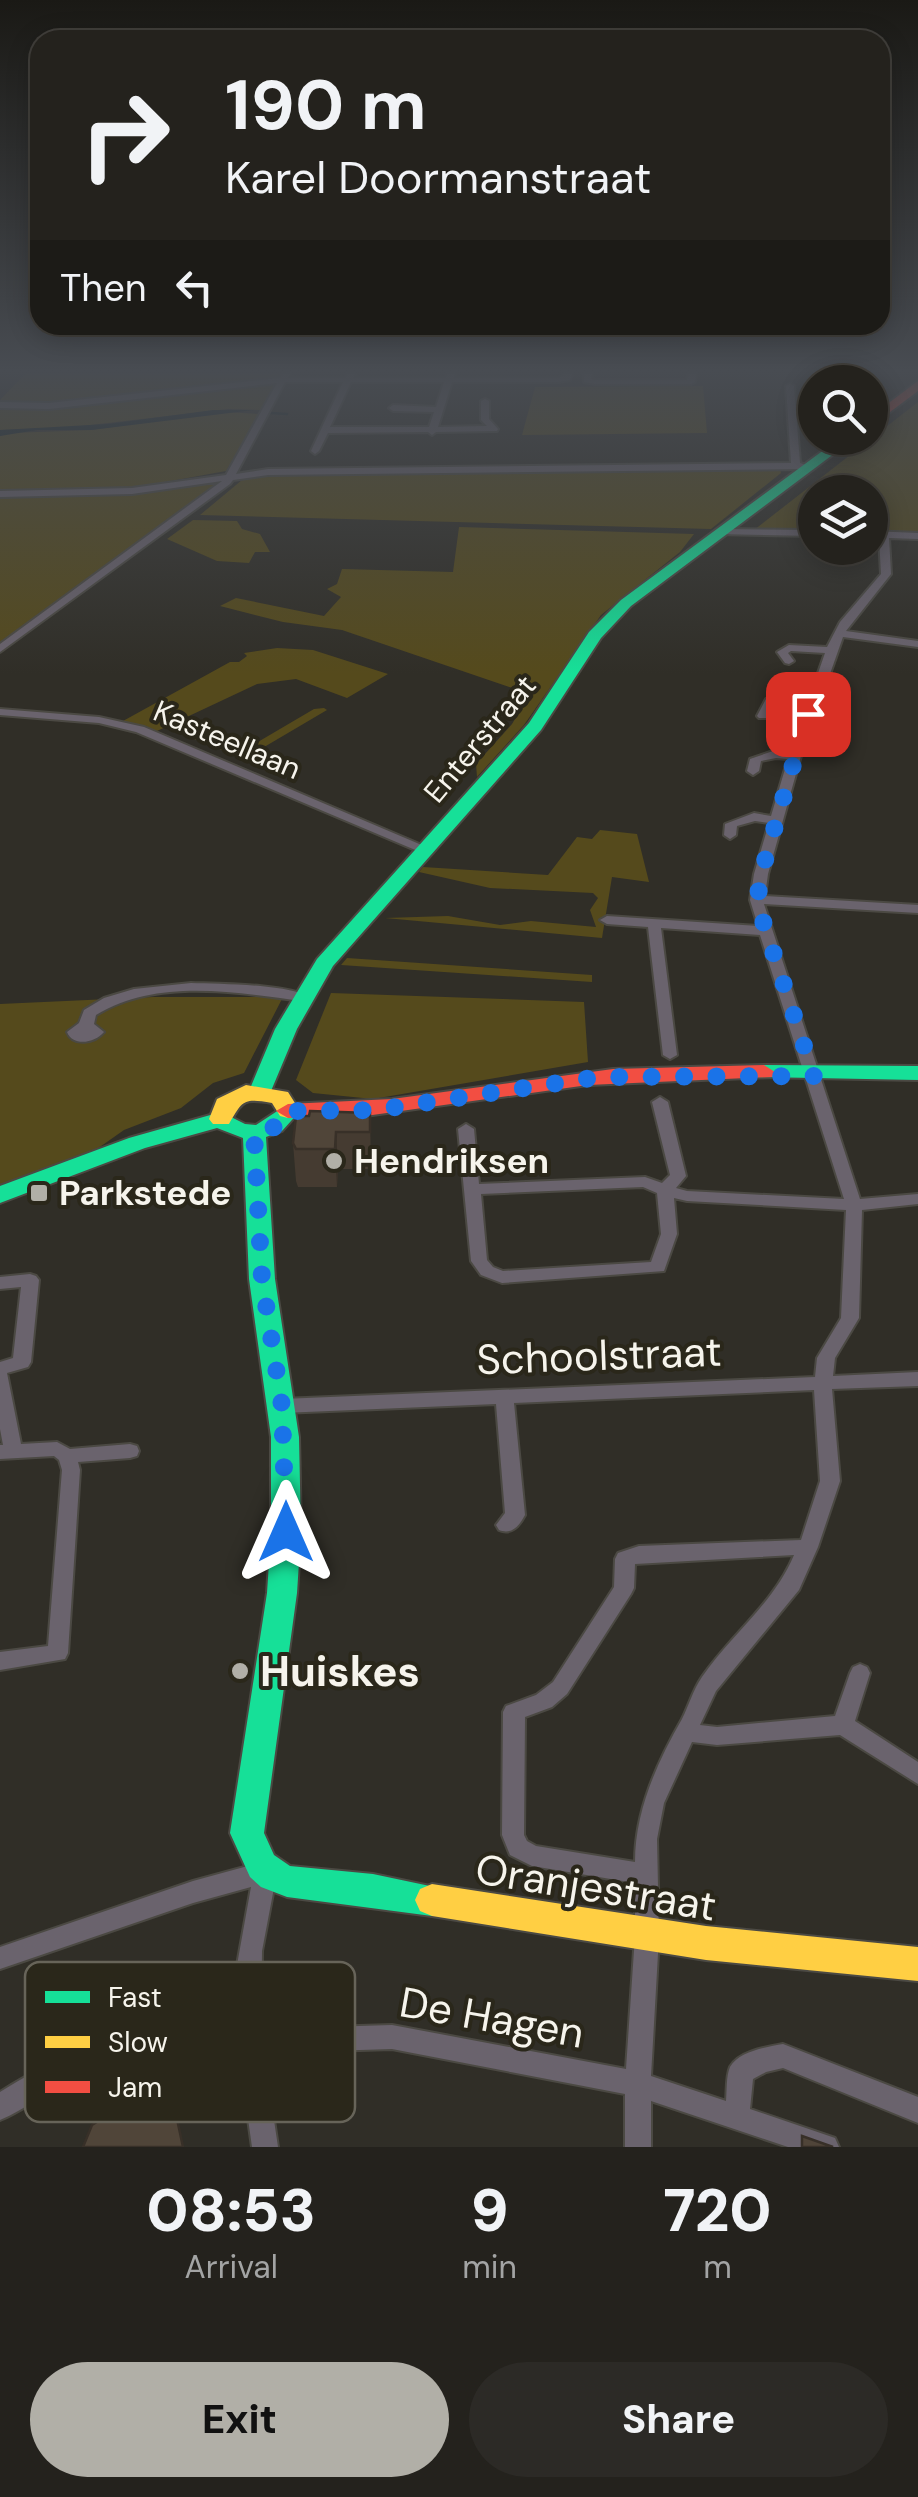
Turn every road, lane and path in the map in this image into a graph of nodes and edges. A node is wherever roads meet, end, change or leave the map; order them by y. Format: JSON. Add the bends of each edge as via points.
{"nodes":[{"id":1,"x":277,"y":474,"type":"edge"},
{"id":2,"x":789,"y":474,"type":"edge"},
{"id":3,"x":231,"y":475,"type":"junction"},
{"id":4,"x":0,"y":494,"type":"edge"},
{"id":5,"x":720,"y":532,"type":"junction"},
{"id":6,"x":798,"y":533,"type":"edge"},
{"id":7,"x":888,"y":535,"type":"edge"},
{"id":8,"x":918,"y":536,"type":"edge"},
{"id":9,"x":884,"y":565,"type":"edge"},
{"id":10,"x":840,"y":634,"type":"junction"},
{"id":11,"x":918,"y":644,"type":"edge"},
{"id":12,"x":0,"y":649,"type":"edge"},
{"id":13,"x":831,"y":650,"type":"junction"},
{"id":14,"x":788,"y":661,"type":"dead end"},
{"id":15,"x":813,"y":702,"type":"junction"},
{"id":16,"x":0,"y":712,"type":"edge"},
{"id":17,"x":763,"y":716,"type":"dead end"},
{"id":18,"x":795,"y":756,"type":"junction"},
{"id":19,"x":753,"y":771,"type":"dead end"},
{"id":20,"x":777,"y":821,"type":"junction"},
{"id":21,"x":730,"y":834,"type":"dead end"},
{"id":22,"x":425,"y":849,"type":"junction"},
{"id":23,"x":758,"y":900,"type":"junction"},
{"id":24,"x":918,"y":909,"type":"edge"},
{"id":25,"x":607,"y":920,"type":"dead end"},
{"id":26,"x":654,"y":923,"type":"junction"},
{"id":27,"x":764,"y":931,"type":"junction"},
{"id":28,"x":302,"y":996,"type":"junction"},
{"id":29,"x":86,"y":1025,"type":"dead end"},
{"id":30,"x":670,"y":1055,"type":"dead end"},
{"id":31,"x":918,"y":1073,"type":"edge"},
{"id":32,"x":814,"y":1076,"type":"junction"},
{"id":33,"x":260,"y":1091,"type":"junction"},
{"id":34,"x":660,"y":1102,"type":"dead end"},
{"id":35,"x":288,"y":1111,"type":"junction"},
{"id":36,"x":221,"y":1119,"type":"junction"},
{"id":37,"x":466,"y":1129,"type":"dead end"},
{"id":38,"x":254,"y":1133,"type":"junction"},
{"id":39,"x":475,"y":1189,"type":"junction"},
{"id":40,"x":665,"y":1190,"type":"junction"},
{"id":41,"x":0,"y":1195,"type":"edge"},
{"id":42,"x":918,"y":1199,"type":"edge"},
{"id":43,"x":854,"y":1206,"type":"junction"},
{"id":44,"x":0,"y":1283,"type":"edge"},
{"id":45,"x":0,"y":1368,"type":"edge"},
{"id":46,"x":0,"y":1376,"type":"edge"},
{"id":47,"x":918,"y":1379,"type":"edge"},
{"id":48,"x":823,"y":1384,"type":"junction"},
{"id":49,"x":504,"y":1396,"type":"junction"},
{"id":50,"x":282,"y":1406,"type":"junction"},
{"id":51,"x":130,"y":1450,"type":"dead end"},
{"id":52,"x":6,"y":1452,"type":"edge"},
{"id":53,"x":67,"y":1456,"type":"junction"},
{"id":54,"x":506,"y":1525,"type":"dead end"},
{"id":55,"x":808,"y":1547,"type":"junction"},
{"id":56,"x":0,"y":1660,"type":"edge"},
{"id":57,"x":860,"y":1672,"type":"dead end"},
{"id":58,"x":843,"y":1726,"type":"junction"},
{"id":59,"x":684,"y":1732,"type":"junction"},
{"id":60,"x":918,"y":1774,"type":"edge"},
{"id":61,"x":266,"y":1872,"type":"junction"},
{"id":62,"x":646,"y":1874,"type":"junction"},
{"id":63,"x":647,"y":1936,"type":"junction"},
{"id":64,"x":0,"y":1958,"type":"edge"},
{"id":65,"x":250,"y":1962,"type":"edge"},
{"id":66,"x":918,"y":1964,"type":"edge"},
{"id":67,"x":355,"y":2038,"type":"edge"},
{"id":68,"x":638,"y":2084,"type":"junction"},
{"id":69,"x":25,"y":2091,"type":"edge"},
{"id":70,"x":0,"y":2107,"type":"edge"},
{"id":71,"x":918,"y":2110,"type":"edge"},
{"id":72,"x":737,"y":2115,"type":"junction"},
{"id":73,"x":262,"y":2122,"type":"edge"},
{"id":74,"x":265,"y":2147,"type":"edge"},
{"id":75,"x":638,"y":2147,"type":"edge"},
{"id":76,"x":826,"y":2147,"type":"edge"}],
"edges":[{"from":1,"to":3,"type":"street"},
{"from":2,"to":5,"type":"main road","name":"Enterstraat"},
{"from":3,"to":4,"type":"street","via":[[132,491]]},
{"from":3,"to":12,"type":"street"},
{"from":5,"to":6,"type":"street"},
{"from":5,"to":22,"type":"main road","name":"Enterstraat","via":[[604,626],[536,726]]},
{"from":7,"to":8,"type":"street"},
{"from":9,"to":10,"type":"street","via":[[886,574]]},
{"from":10,"to":11,"type":"street"},
{"from":10,"to":13,"type":"street"},
{"from":13,"to":14,"type":"street","via":[[789,648],[782,652]]},
{"from":13,"to":15,"type":"street"},
{"from":15,"to":17,"type":"street","via":[[770,701]]},
{"from":15,"to":18,"type":"street"},
{"from":16,"to":22,"type":"street","name":"Kasteellaan","via":[[140,729]]},
{"from":18,"to":19,"type":"street","via":[[763,756]]},
{"from":18,"to":20,"type":"street"},
{"from":20,"to":21,"type":"street","via":[[738,820]]},
{"from":20,"to":23,"type":"street"},
{"from":22,"to":28,"type":"main road","name":"Enterstraat","via":[[341,941]]},
{"from":23,"to":24,"type":"street"},
{"from":23,"to":27,"type":"street"},
{"from":25,"to":26,"type":"street"},
{"from":26,"to":27,"type":"street"},
{"from":26,"to":30,"type":"street"},
{"from":27,"to":32,"type":"street"},
{"from":28,"to":29,"type":"street","via":[[216,988],[145,991],[98,1004]]},
{"from":28,"to":33,"type":"main road","name":"Enterstraat"},
{"from":31,"to":32,"type":"main road"},
{"from":32,"to":35,"type":"main road","via":[[598,1077],[376,1110]]},
{"from":32,"to":43,"type":"street"},
{"from":33,"to":35,"type":"main road","via":[[280,1097]]},
{"from":33,"to":36,"type":"main road","via":[[229,1099]]},
{"from":34,"to":40,"type":"street","via":[[678,1176]]},
{"from":35,"to":38,"type":"main road","via":[[278,1126]]},
{"from":36,"to":38,"type":"main road","via":[[233,1130]]},
{"from":36,"to":41,"type":"main road","via":[[157,1134]]},
{"from":37,"to":39,"type":"street"},
{"from":38,"to":50,"type":"main road","via":[[262,1279]]},
{"from":39,"to":40,"type":"street","via":[[646,1182]]},
{"from":39,"to":40,"type":"street","via":[[479,1261],[502,1277],[658,1267],[668,1234]]},
{"from":40,"to":43,"type":"street"},
{"from":42,"to":43,"type":"street"},
{"from":43,"to":48,"type":"street","via":[[850,1318],[826,1358]]},
{"from":44,"to":45,"type":"street","via":[[30,1280],[22,1362]]},
{"from":46,"to":52,"type":"street"},
{"from":47,"to":48,"type":"street","name":"Schoolstraat"},
{"from":48,"to":49,"type":"street","name":"Schoolstraat"},
{"from":48,"to":55,"type":"street","via":[[830,1481]]},
{"from":49,"to":50,"type":"street","name":"Schoolstraat"},
{"from":49,"to":54,"type":"street","via":[[515,1515]]},
{"from":50,"to":61,"type":"main road","via":[[282,1593],[247,1833],[252,1856]]},
{"from":51,"to":53,"type":"street"},
{"from":52,"to":53,"type":"street","via":[[57,1449]]},
{"from":53,"to":56,"type":"street","via":[[58,1654]]},
{"from":55,"to":59,"type":"street","via":[[792,1584],[708,1686]]},
{"from":55,"to":62,"type":"street","via":[[625,1559],[624,1588],[560,1688],[514,1712],[518,1848],[532,1856]]},
{"from":57,"to":58,"type":"street"},
{"from":58,"to":59,"type":"street","via":[[717,1736]]},
{"from":58,"to":60,"type":"street"},
{"from":59,"to":62,"type":"street","via":[[653,1803]]},
{"from":61,"to":63,"type":"main road","name":"Oranjestraat","via":[[300,1887],[356,1888]]},
{"from":61,"to":64,"type":"street"},
{"from":61,"to":65,"type":"street"},
{"from":62,"to":63,"type":"street"},
{"from":63,"to":66,"type":"main road","name":"Oranjestraat"},
{"from":63,"to":68,"type":"street"},
{"from":67,"to":68,"type":"street","name":"De Hagen","via":[[392,2037]]},
{"from":68,"to":72,"type":"street","name":"De Hagen"},
{"from":68,"to":75,"type":"street"},
{"from":69,"to":70,"type":"street","name":"De Hagen"},
{"from":71,"to":72,"type":"street","via":[[783,2056],[740,2072]]},
{"from":72,"to":76,"type":"street","name":"De Hagen"},
{"from":73,"to":74,"type":"street"}]}
